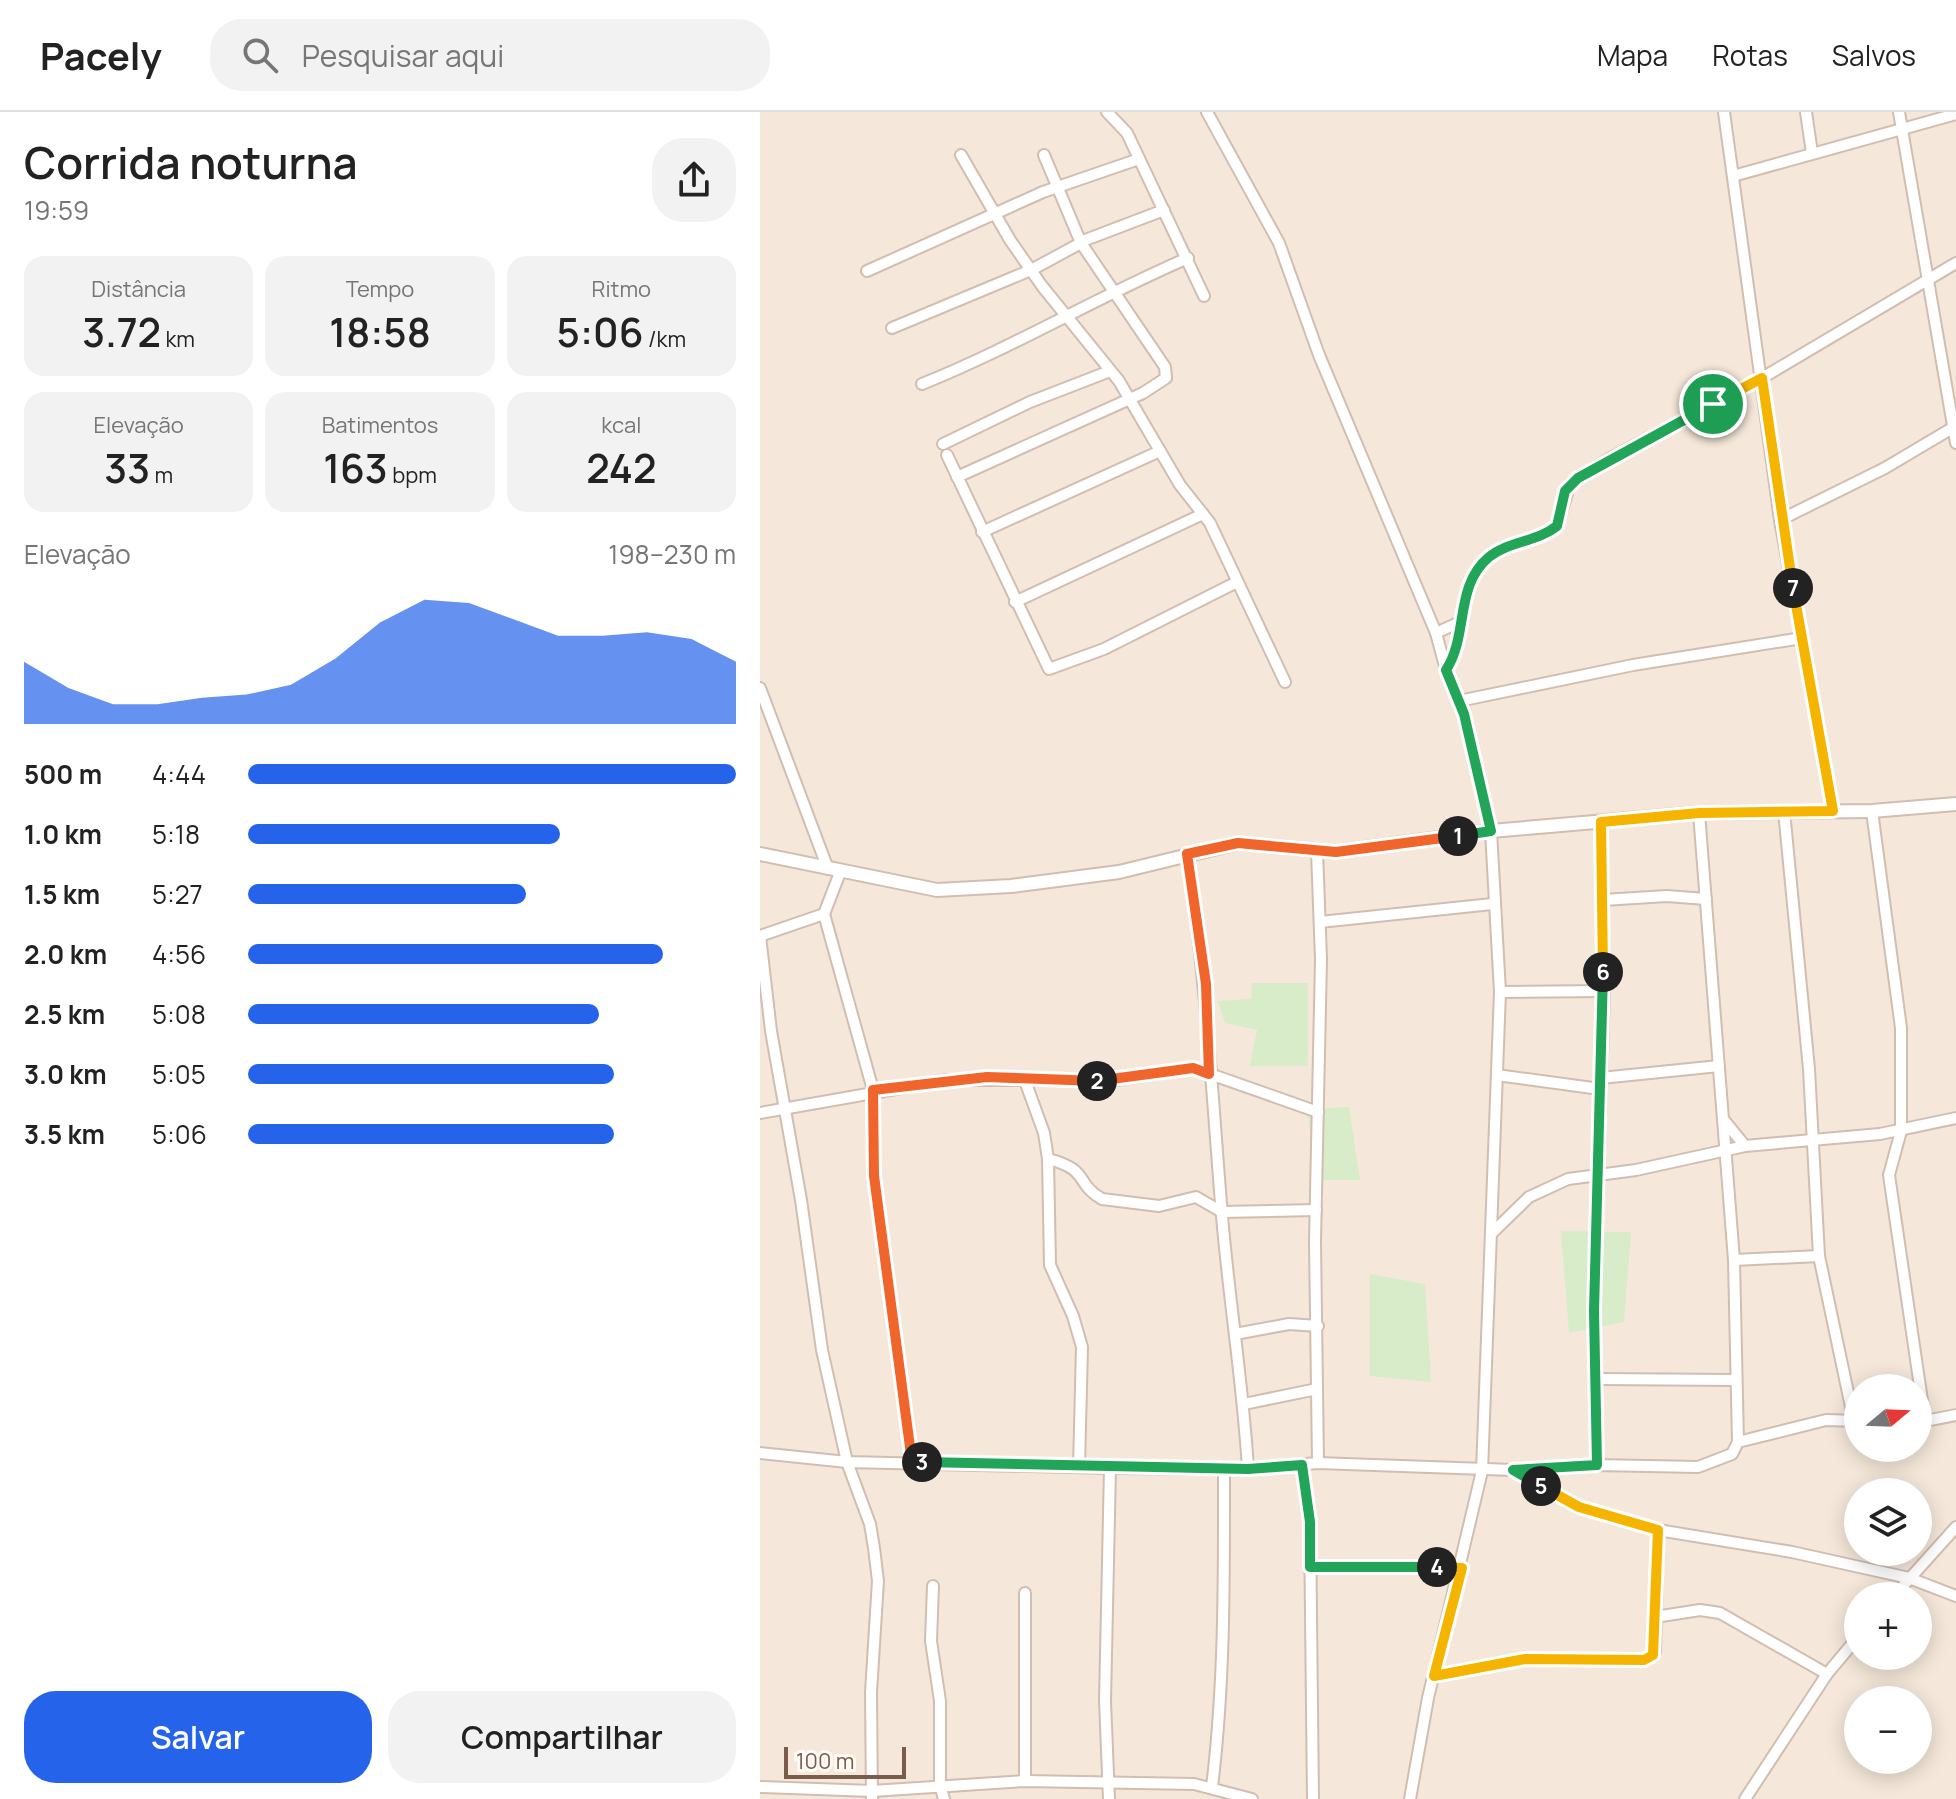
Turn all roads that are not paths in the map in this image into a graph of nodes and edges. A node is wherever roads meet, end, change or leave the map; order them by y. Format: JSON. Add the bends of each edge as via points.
{"nodes":[{"id":1,"x":1107,"y":112,"type":"edge"},
{"id":2,"x":1207,"y":112,"type":"edge"},
{"id":3,"x":1724,"y":112,"type":"edge"},
{"id":4,"x":1806,"y":112,"type":"edge"},
{"id":5,"x":1899,"y":112,"type":"edge"},
{"id":6,"x":1956,"y":114,"type":"edge"},
{"id":7,"x":1902,"y":128,"type":"junction"},
{"id":8,"x":1812,"y":153,"type":"junction"},
{"id":9,"x":961,"y":155,"type":"dead end"},
{"id":10,"x":1044,"y":155,"type":"dead end"},
{"id":11,"x":1139,"y":159,"type":"junction"},
{"id":12,"x":1733,"y":176,"type":"junction"},
{"id":13,"x":1058,"y":186,"type":"junction"},
{"id":14,"x":1164,"y":210,"type":"junction"},
{"id":15,"x":994,"y":213,"type":"junction"},
{"id":16,"x":1081,"y":242,"type":"junction"},
{"id":17,"x":1188,"y":258,"type":"junction"},
{"id":18,"x":1956,"y":263,"type":"edge"},
{"id":19,"x":1031,"y":270,"type":"junction"},
{"id":20,"x":867,"y":271,"type":"dead end"},
{"id":21,"x":1927,"y":278,"type":"junction"},
{"id":22,"x":1114,"y":289,"type":"junction"},
{"id":23,"x":1204,"y":296,"type":"dead end"},
{"id":24,"x":1067,"y":319,"type":"junction"},
{"id":25,"x":892,"y":328,"type":"dead end"},
{"id":26,"x":1110,"y":371,"type":"junction"},
{"id":27,"x":1762,"y":378,"type":"junction"},
{"id":28,"x":922,"y":384,"type":"dead end"},
{"id":29,"x":1129,"y":398,"type":"junction"},
{"id":30,"x":1954,"y":427,"type":"junction"},
{"id":31,"x":1956,"y":443,"type":"edge"},
{"id":32,"x":1160,"y":451,"type":"junction"},
{"id":33,"x":957,"y":477,"type":"junction"},
{"id":34,"x":1203,"y":514,"type":"junction"},
{"id":35,"x":1780,"y":520,"type":"junction"},
{"id":36,"x":982,"y":532,"type":"junction"},
{"id":37,"x":1237,"y":582,"type":"junction"},
{"id":38,"x":1015,"y":602,"type":"junction"},
{"id":39,"x":1462,"y":621,"type":"junction"},
{"id":40,"x":1436,"y":633,"type":"junction"},
{"id":41,"x":1802,"y":638,"type":"junction"},
{"id":42,"x":1446,"y":670,"type":"junction"},
{"id":43,"x":1285,"y":682,"type":"dead end"},
{"id":44,"x":760,"y":688,"type":"edge"},
{"id":45,"x":1459,"y":701,"type":"junction"},
{"id":46,"x":1956,"y":804,"type":"edge"},
{"id":47,"x":1784,"y":811,"type":"junction"},
{"id":48,"x":1833,"y":811,"type":"junction"},
{"id":49,"x":1872,"y":811,"type":"junction"},
{"id":50,"x":1699,"y":813,"type":"junction"},
{"id":51,"x":1601,"y":822,"type":"junction"},
{"id":52,"x":1491,"y":831,"type":"junction"},
{"id":53,"x":1317,"y":851,"type":"junction"},
{"id":54,"x":760,"y":854,"type":"edge"},
{"id":55,"x":1187,"y":854,"type":"junction"},
{"id":56,"x":835,"y":869,"type":"junction"},
{"id":57,"x":1706,"y":899,"type":"junction"},
{"id":58,"x":1603,"y":900,"type":"junction"},
{"id":59,"x":1492,"y":904,"type":"junction"},
{"id":60,"x":824,"y":914,"type":"junction"},
{"id":61,"x":1320,"y":922,"type":"junction"},
{"id":62,"x":760,"y":936,"type":"edge"},
{"id":63,"x":1604,"y":991,"type":"junction"},
{"id":64,"x":1500,"y":992,"type":"junction"},
{"id":65,"x":1719,"y":1066,"type":"junction"},
{"id":66,"x":1209,"y":1074,"type":"junction"},
{"id":67,"x":1497,"y":1075,"type":"junction"},
{"id":68,"x":1024,"y":1078,"type":"junction"},
{"id":69,"x":1601,"y":1084,"type":"junction"},
{"id":70,"x":873,"y":1090,"type":"junction"},
{"id":71,"x":783,"y":1108,"type":"junction"},
{"id":72,"x":1318,"y":1112,"type":"junction"},
{"id":73,"x":760,"y":1113,"type":"edge"},
{"id":74,"x":1956,"y":1118,"type":"edge"},
{"id":75,"x":1723,"y":1119,"type":"junction"},
{"id":76,"x":1901,"y":1131,"type":"junction"},
{"id":77,"x":1813,"y":1138,"type":"junction"},
{"id":78,"x":1745,"y":1146,"type":"junction"},
{"id":79,"x":1723,"y":1149,"type":"junction"},
{"id":80,"x":1048,"y":1159,"type":"junction"},
{"id":81,"x":1598,"y":1176,"type":"junction"},
{"id":82,"x":1316,"y":1210,"type":"junction"},
{"id":83,"x":1222,"y":1212,"type":"junction"},
{"id":84,"x":1492,"y":1233,"type":"junction"},
{"id":85,"x":1819,"y":1256,"type":"junction"},
{"id":86,"x":1734,"y":1260,"type":"junction"},
{"id":87,"x":1318,"y":1326,"type":"junction"},
{"id":88,"x":1235,"y":1334,"type":"junction"},
{"id":89,"x":1845,"y":1374,"type":"edge"},
{"id":90,"x":1915,"y":1374,"type":"edge"},
{"id":91,"x":1597,"y":1379,"type":"junction"},
{"id":92,"x":1735,"y":1380,"type":"junction"},
{"id":93,"x":1317,"y":1389,"type":"junction"},
{"id":94,"x":1244,"y":1404,"type":"junction"},
{"id":95,"x":1956,"y":1415,"type":"edge"},
{"id":96,"x":1932,"y":1420,"type":"edge"},
{"id":97,"x":1844,"y":1421,"type":"edge"},
{"id":98,"x":1738,"y":1442,"type":"junction"},
{"id":99,"x":760,"y":1453,"type":"edge"},
{"id":100,"x":847,"y":1462,"type":"junction"},
{"id":101,"x":912,"y":1462,"type":"junction"},
{"id":102,"x":1318,"y":1463,"type":"junction"},
{"id":103,"x":1302,"y":1465,"type":"junction"},
{"id":104,"x":1597,"y":1465,"type":"junction"},
{"id":105,"x":1079,"y":1467,"type":"junction"},
{"id":106,"x":1110,"y":1468,"type":"junction"},
{"id":107,"x":1224,"y":1469,"type":"junction"},
{"id":108,"x":1248,"y":1469,"type":"junction"},
{"id":109,"x":1513,"y":1470,"type":"junction"},
{"id":110,"x":1482,"y":1471,"type":"junction"},
{"id":111,"x":1956,"y":1527,"type":"edge"},
{"id":112,"x":1658,"y":1530,"type":"junction"},
{"id":113,"x":1310,"y":1567,"type":"junction"},
{"id":114,"x":1462,"y":1568,"type":"junction"},
{"id":115,"x":1909,"y":1578,"type":"junction"},
{"id":116,"x":1906,"y":1582,"type":"edge"},
{"id":117,"x":933,"y":1586,"type":"dead end"},
{"id":118,"x":1025,"y":1593,"type":"dead end"},
{"id":119,"x":1956,"y":1596,"type":"edge"},
{"id":120,"x":1655,"y":1617,"type":"junction"},
{"id":121,"x":1844,"y":1654,"type":"edge"},
{"id":122,"x":1827,"y":1674,"type":"junction"},
{"id":123,"x":1434,"y":1676,"type":"junction"},
{"id":124,"x":1025,"y":1781,"type":"junction"},
{"id":125,"x":1106,"y":1784,"type":"junction"},
{"id":126,"x":940,"y":1785,"type":"junction"},
{"id":127,"x":760,"y":1787,"type":"edge"},
{"id":128,"x":1212,"y":1787,"type":"junction"},
{"id":129,"x":872,"y":1795,"type":"edge"},
{"id":130,"x":944,"y":1799,"type":"edge"},
{"id":131,"x":1109,"y":1799,"type":"edge"},
{"id":132,"x":1252,"y":1799,"type":"edge"},
{"id":133,"x":1313,"y":1799,"type":"edge"},
{"id":134,"x":1410,"y":1799,"type":"edge"},
{"id":135,"x":1745,"y":1799,"type":"edge"}],
"edges":[{"from":1,"to":11,"type":"street","via":[[1127,133]]},
{"from":2,"to":40,"type":"street","via":[[1279,243],[1319,355]]},
{"from":3,"to":12,"type":"street"},
{"from":4,"to":8,"type":"street"},
{"from":5,"to":7,"type":"street"},
{"from":6,"to":7,"type":"street"},
{"from":7,"to":8,"type":"street"},
{"from":7,"to":21,"type":"street"},
{"from":8,"to":12,"type":"street"},
{"from":9,"to":15,"type":"street"},
{"from":10,"to":13,"type":"street"},
{"from":11,"to":13,"type":"street"},
{"from":11,"to":14,"type":"street"},
{"from":12,"to":27,"type":"street"},
{"from":13,"to":15,"type":"street"},
{"from":13,"to":16,"type":"street"},
{"from":14,"to":16,"type":"street"},
{"from":14,"to":17,"type":"street"},
{"from":15,"to":19,"type":"street"},
{"from":15,"to":20,"type":"street"},
{"from":16,"to":19,"type":"street"},
{"from":16,"to":22,"type":"street"},
{"from":17,"to":22,"type":"street"},
{"from":17,"to":23,"type":"street"},
{"from":18,"to":21,"type":"street"},
{"from":19,"to":24,"type":"street"},
{"from":19,"to":25,"type":"street"},
{"from":21,"to":27,"type":"street"},
{"from":21,"to":30,"type":"street"},
{"from":22,"to":24,"type":"street"},
{"from":22,"to":29,"type":"street","via":[[1167,374],[1164,382]]},
{"from":24,"to":26,"type":"street"},
{"from":24,"to":28,"type":"street"},
{"from":26,"to":29,"type":"street"},
{"from":26,"to":33,"type":"street","via":[[1030,402],[945,449]]},
{"from":27,"to":35,"type":"street"},
{"from":27,"to":39,"type":"street","via":[[1570,484],[1557,526],[1502,550],[1480,567],[1469,583]]},
{"from":29,"to":32,"type":"street"},
{"from":29,"to":33,"type":"street"},
{"from":30,"to":31,"type":"street"},
{"from":30,"to":35,"type":"street"},
{"from":32,"to":34,"type":"street"},
{"from":32,"to":36,"type":"street"},
{"from":33,"to":36,"type":"street"},
{"from":34,"to":37,"type":"street"},
{"from":34,"to":38,"type":"street"},
{"from":35,"to":41,"type":"street"},
{"from":36,"to":38,"type":"street"},
{"from":37,"to":38,"type":"street","via":[[1053,669],[1046,666]]},
{"from":37,"to":43,"type":"street"},
{"from":39,"to":40,"type":"street"},
{"from":39,"to":42,"type":"street","via":[[1460,642]]},
{"from":40,"to":42,"type":"street"},
{"from":41,"to":45,"type":"street"},
{"from":41,"to":48,"type":"street"},
{"from":42,"to":45,"type":"street"},
{"from":44,"to":56,"type":"street"},
{"from":45,"to":52,"type":"street"},
{"from":46,"to":49,"type":"street"},
{"from":47,"to":48,"type":"street"},
{"from":47,"to":50,"type":"street"},
{"from":47,"to":77,"type":"street"},
{"from":48,"to":49,"type":"street"},
{"from":49,"to":76,"type":"street","via":[[1901,1028]]},
{"from":50,"to":51,"type":"street"},
{"from":50,"to":57,"type":"street"},
{"from":51,"to":52,"type":"street"},
{"from":51,"to":58,"type":"street"},
{"from":52,"to":53,"type":"street"},
{"from":52,"to":59,"type":"street"},
{"from":53,"to":55,"type":"street","via":[[1238,843]]},
{"from":53,"to":61,"type":"street"},
{"from":54,"to":56,"type":"street"},
{"from":55,"to":56,"type":"street","via":[[1088,877],[937,890]]},
{"from":55,"to":66,"type":"street","via":[[1206,984]]},
{"from":56,"to":60,"type":"street"},
{"from":57,"to":58,"type":"street"},
{"from":57,"to":65,"type":"street"},
{"from":58,"to":63,"type":"street"},
{"from":59,"to":61,"type":"street"},
{"from":59,"to":64,"type":"street"},
{"from":60,"to":62,"type":"street"},
{"from":60,"to":70,"type":"street"},
{"from":61,"to":72,"type":"street"},
{"from":62,"to":71,"type":"street"},
{"from":63,"to":64,"type":"street"},
{"from":63,"to":69,"type":"street"},
{"from":64,"to":67,"type":"street"},
{"from":65,"to":69,"type":"street"},
{"from":65,"to":75,"type":"street"},
{"from":66,"to":68,"type":"street","via":[[1193,1068],[1116,1080]]},
{"from":66,"to":72,"type":"street"},
{"from":66,"to":83,"type":"street"},
{"from":67,"to":69,"type":"street"},
{"from":67,"to":84,"type":"street"},
{"from":68,"to":70,"type":"street","via":[[947,1080]]},
{"from":68,"to":80,"type":"street"},
{"from":69,"to":81,"type":"street"},
{"from":70,"to":71,"type":"street"},
{"from":70,"to":101,"type":"street","via":[[874,1176]]},
{"from":71,"to":73,"type":"street"},
{"from":71,"to":100,"type":"street","via":[[822,1350]]},
{"from":72,"to":82,"type":"street"},
{"from":74,"to":76,"type":"street"},
{"from":75,"to":78,"type":"street"},
{"from":75,"to":79,"type":"street"},
{"from":76,"to":77,"type":"street"},
{"from":76,"to":90,"type":"street","via":[[1890,1187]]},
{"from":77,"to":78,"type":"street"},
{"from":77,"to":85,"type":"street"},
{"from":78,"to":79,"type":"street"},
{"from":79,"to":81,"type":"street"},
{"from":79,"to":86,"type":"street"},
{"from":80,"to":83,"type":"street","via":[[1076,1168],[1102,1199],[1159,1206],[1196,1197]]},
{"from":80,"to":105,"type":"street","via":[[1050,1265],[1082,1347]]},
{"from":81,"to":84,"type":"street","via":[[1546,1187],[1513,1209]]},
{"from":81,"to":91,"type":"street"},
{"from":82,"to":83,"type":"street"},
{"from":82,"to":87,"type":"street"},
{"from":83,"to":88,"type":"street"},
{"from":84,"to":110,"type":"street"},
{"from":85,"to":86,"type":"street"},
{"from":85,"to":89,"type":"street"},
{"from":86,"to":92,"type":"street"},
{"from":87,"to":88,"type":"street","via":[[1289,1324]]},
{"from":87,"to":93,"type":"street"},
{"from":88,"to":94,"type":"street"},
{"from":91,"to":92,"type":"street"},
{"from":91,"to":104,"type":"street"},
{"from":92,"to":98,"type":"street"},
{"from":93,"to":94,"type":"street"},
{"from":93,"to":102,"type":"street"},
{"from":94,"to":108,"type":"street"},
{"from":95,"to":96,"type":"street"},
{"from":97,"to":98,"type":"street","via":[[1826,1420]]},
{"from":98,"to":104,"type":"street","via":[[1732,1454],[1698,1467]]},
{"from":99,"to":100,"type":"street"},
{"from":100,"to":101,"type":"street"},
{"from":100,"to":129,"type":"street","via":[[870,1524],[878,1581]]},
{"from":101,"to":105,"type":"street"},
{"from":102,"to":103,"type":"street"},
{"from":102,"to":110,"type":"street"},
{"from":103,"to":108,"type":"street"},
{"from":103,"to":113,"type":"street"},
{"from":104,"to":109,"type":"street"},
{"from":105,"to":106,"type":"street"},
{"from":106,"to":107,"type":"street"},
{"from":106,"to":125,"type":"street"},
{"from":107,"to":108,"type":"street"},
{"from":107,"to":128,"type":"street","via":[[1226,1615]]},
{"from":109,"to":110,"type":"street"},
{"from":109,"to":112,"type":"street","via":[[1579,1507]]},
{"from":110,"to":114,"type":"street"},
{"from":111,"to":115,"type":"street"},
{"from":112,"to":115,"type":"street"},
{"from":112,"to":120,"type":"street"},
{"from":113,"to":114,"type":"street"},
{"from":113,"to":133,"type":"street"},
{"from":114,"to":123,"type":"street"},
{"from":115,"to":116,"type":"street"},
{"from":115,"to":119,"type":"street"},
{"from":117,"to":126,"type":"street","via":[[931,1641],[943,1752]]},
{"from":118,"to":124,"type":"street"},
{"from":120,"to":122,"type":"street","via":[[1712,1611]]},
{"from":120,"to":123,"type":"street","via":[[1655,1651],[1644,1660],[1525,1659]]},
{"from":121,"to":122,"type":"street"},
{"from":122,"to":135,"type":"street"},
{"from":123,"to":134,"type":"street"},
{"from":124,"to":125,"type":"street"},
{"from":124,"to":126,"type":"street"},
{"from":125,"to":128,"type":"street"},
{"from":125,"to":131,"type":"street"},
{"from":126,"to":129,"type":"street"},
{"from":126,"to":130,"type":"street"},
{"from":127,"to":129,"type":"street"},
{"from":128,"to":132,"type":"street"}]}
